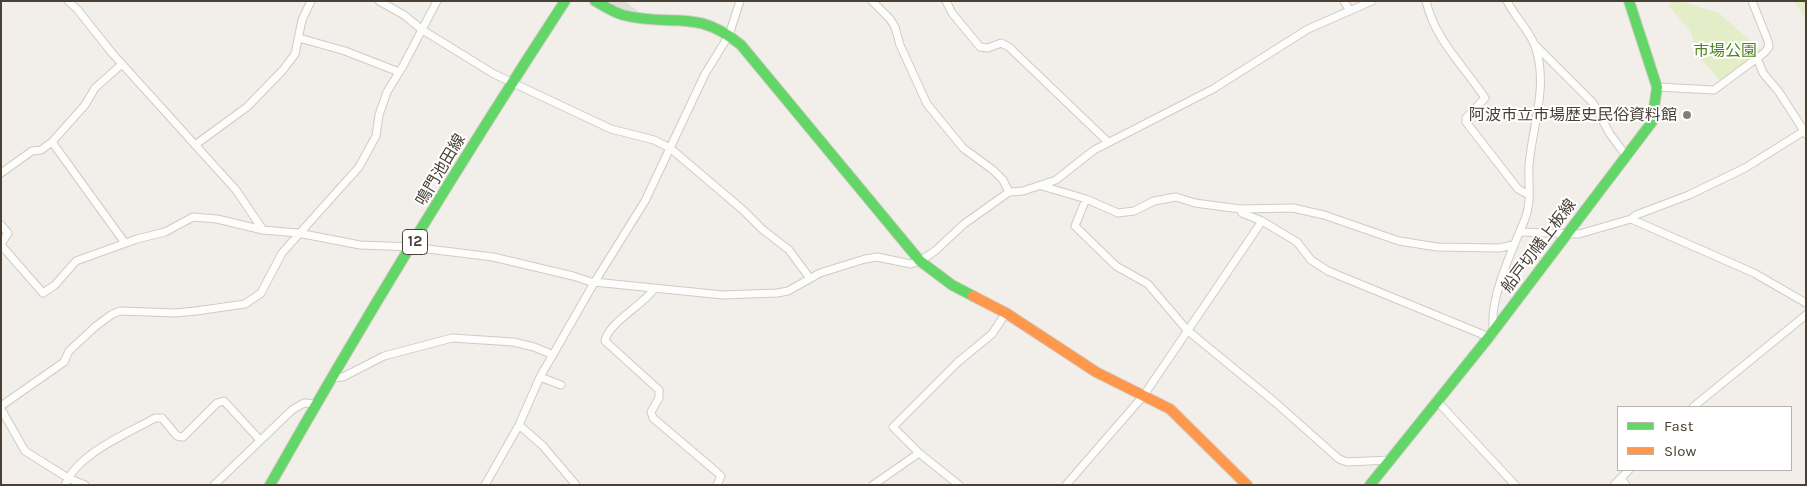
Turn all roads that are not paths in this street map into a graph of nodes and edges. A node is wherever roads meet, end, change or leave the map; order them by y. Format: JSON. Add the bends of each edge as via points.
{"nodes":[{"id":1,"x":68,"y":1,"type":"edge"},
{"id":2,"x":312,"y":1,"type":"edge"},
{"id":3,"x":379,"y":1,"type":"edge"},
{"id":4,"x":437,"y":1,"type":"edge"},
{"id":5,"x":565,"y":1,"type":"edge"},
{"id":6,"x":595,"y":1,"type":"edge"},
{"id":7,"x":740,"y":1,"type":"edge"},
{"id":8,"x":872,"y":1,"type":"edge"},
{"id":9,"x":946,"y":1,"type":"edge"},
{"id":10,"x":1344,"y":1,"type":"edge"},
{"id":11,"x":1372,"y":1,"type":"edge"},
{"id":12,"x":1426,"y":1,"type":"edge"},
{"id":13,"x":1507,"y":1,"type":"edge"},
{"id":14,"x":1629,"y":1,"type":"edge"},
{"id":15,"x":1752,"y":1,"type":"edge"},
{"id":16,"x":1350,"y":10,"type":"junction"},
{"id":17,"x":421,"y":29,"type":"junction"},
{"id":18,"x":729,"y":35,"type":"junction"},
{"id":19,"x":299,"y":38,"type":"junction"},
{"id":20,"x":1535,"y":46,"type":"junction"},
{"id":21,"x":1757,"y":58,"type":"junction"},
{"id":22,"x":122,"y":64,"type":"junction"},
{"id":23,"x":399,"y":72,"type":"junction"},
{"id":24,"x":513,"y":81,"type":"junction"},
{"id":25,"x":1657,"y":87,"type":"junction"},
{"id":26,"x":1804,"y":129,"type":"edge"},
{"id":27,"x":52,"y":142,"type":"junction"},
{"id":28,"x":1108,"y":142,"type":"junction"},
{"id":29,"x":195,"y":145,"type":"junction"},
{"id":30,"x":670,"y":148,"type":"junction"},
{"id":31,"x":1627,"y":157,"type":"junction"},
{"id":32,"x":1,"y":172,"type":"edge"},
{"id":33,"x":1042,"y":186,"type":"junction"},
{"id":34,"x":1009,"y":192,"type":"junction"},
{"id":35,"x":1529,"y":195,"type":"junction"},
{"id":36,"x":1086,"y":199,"type":"junction"},
{"id":37,"x":1240,"y":209,"type":"junction"},
{"id":38,"x":1631,"y":219,"type":"junction"},
{"id":39,"x":1262,"y":221,"type":"junction"},
{"id":40,"x":1,"y":226,"type":"edge"},
{"id":41,"x":263,"y":230,"type":"junction"},
{"id":42,"x":1520,"y":232,"type":"junction"},
{"id":43,"x":298,"y":233,"type":"junction"},
{"id":44,"x":1566,"y":235,"type":"junction"},
{"id":45,"x":125,"y":243,"type":"junction"},
{"id":46,"x":1,"y":244,"type":"edge"},
{"id":47,"x":1513,"y":245,"type":"junction"},
{"id":48,"x":412,"y":247,"type":"junction"},
{"id":49,"x":920,"y":261,"type":"junction"},
{"id":50,"x":809,"y":277,"type":"junction"},
{"id":51,"x":594,"y":282,"type":"junction"},
{"id":52,"x":654,"y":289,"type":"junction"},
{"id":53,"x":1806,"y":303,"type":"edge"},
{"id":54,"x":1006,"y":313,"type":"junction"},
{"id":55,"x":1806,"y":315,"type":"edge"},
{"id":56,"x":1187,"y":330,"type":"junction"},
{"id":57,"x":1492,"y":334,"type":"junction"},
{"id":58,"x":553,"y":355,"type":"junction"},
{"id":59,"x":540,"y":377,"type":"junction"},
{"id":60,"x":332,"y":378,"type":"junction"},
{"id":61,"x":561,"y":385,"type":"dead end"},
{"id":62,"x":1144,"y":395,"type":"junction"},
{"id":63,"x":1436,"y":400,"type":"junction"},
{"id":64,"x":316,"y":404,"type":"junction"},
{"id":65,"x":1694,"y":406,"type":"edge"},
{"id":66,"x":1,"y":408,"type":"edge"},
{"id":67,"x":519,"y":425,"type":"junction"},
{"id":68,"x":259,"y":439,"type":"junction"},
{"id":69,"x":919,"y":453,"type":"junction"},
{"id":70,"x":1390,"y":460,"type":"junction"},
{"id":71,"x":1628,"y":471,"type":"edge"},
{"id":72,"x":1621,"y":478,"type":"junction"},
{"id":73,"x":67,"y":481,"type":"edge"},
{"id":74,"x":85,"y":485,"type":"edge"},
{"id":75,"x":214,"y":485,"type":"edge"},
{"id":76,"x":270,"y":485,"type":"edge"},
{"id":77,"x":485,"y":485,"type":"edge"},
{"id":78,"x":576,"y":485,"type":"edge"},
{"id":79,"x":717,"y":485,"type":"edge"},
{"id":80,"x":873,"y":485,"type":"edge"},
{"id":81,"x":960,"y":485,"type":"edge"},
{"id":82,"x":1066,"y":485,"type":"edge"},
{"id":83,"x":1247,"y":485,"type":"edge"},
{"id":84,"x":1370,"y":485,"type":"edge"},
{"id":85,"x":1515,"y":485,"type":"edge"},
{"id":86,"x":1614,"y":485,"type":"edge"},
{"id":87,"x":1626,"y":485,"type":"edge"}],
"edges":[{"from":1,"to":22,"type":"street"},
{"from":2,"to":19,"type":"street","via":[[302,20]]},
{"from":3,"to":17,"type":"street"},
{"from":4,"to":17,"type":"street"},
{"from":5,"to":24,"type":"main road","name":"鳴門池田線","number":"12"},
{"from":6,"to":18,"type":"main road","via":[[622,14],[702,21]]},
{"from":7,"to":18,"type":"street"},
{"from":8,"to":34,"type":"street","via":[[895,27],[927,104],[964,148],[1003,180]]},
{"from":9,"to":28,"type":"street","via":[[980,47],[1001,43],[1009,47]]},
{"from":10,"to":16,"type":"street"},
{"from":11,"to":16,"type":"street"},
{"from":12,"to":35,"type":"street","via":[[1444,44],[1485,98],[1466,122],[1518,189]]},
{"from":13,"to":20,"type":"street"},
{"from":14,"to":25,"type":"main road","name":"船戸切幡上板線"},
{"from":15,"to":21,"type":"street","via":[[1769,47]]},
{"from":16,"to":28,"type":"street","via":[[1308,29],[1213,89]]},
{"from":17,"to":23,"type":"street"},
{"from":17,"to":24,"type":"street","via":[[494,74]]},
{"from":18,"to":30,"type":"street","via":[[705,74]]},
{"from":18,"to":49,"type":"main road","via":[[741,45]]},
{"from":19,"to":23,"type":"street","via":[[346,51]]},
{"from":19,"to":29,"type":"street","via":[[295,54],[261,95]]},
{"from":20,"to":31,"type":"street","via":[[1593,102]]},
{"from":20,"to":35,"type":"street","via":[[1542,86],[1529,167]]},
{"from":21,"to":25,"type":"street","via":[[1714,90]]},
{"from":21,"to":26,"type":"street","via":[[1763,73]]},
{"from":22,"to":27,"type":"street","via":[[95,88],[85,105]]},
{"from":22,"to":29,"type":"street"},
{"from":23,"to":43,"type":"street","via":[[378,115],[376,136],[359,167]]},
{"from":24,"to":30,"type":"street","via":[[611,129],[654,140]]},
{"from":24,"to":48,"type":"main road","name":"鳴門池田線","number":"12"},
{"from":25,"to":31,"type":"main road","name":"船戸切幡上板線","via":[[1652,122]]},
{"from":26,"to":38,"type":"street","via":[[1758,161]]},
{"from":27,"to":32,"type":"street"},
{"from":27,"to":45,"type":"street"},
{"from":28,"to":33,"type":"street","via":[[1056,180]]},
{"from":29,"to":41,"type":"street","via":[[236,190]]},
{"from":30,"to":50,"type":"street","via":[[789,250]]},
{"from":30,"to":51,"type":"street","via":[[636,218]]},
{"from":31,"to":44,"type":"main road","name":"船戸切幡上板線"},
{"from":33,"to":34,"type":"street"},
{"from":33,"to":36,"type":"street"},
{"from":34,"to":49,"type":"street"},
{"from":35,"to":42,"type":"street"},
{"from":36,"to":37,"type":"street","via":[[1118,213],[1134,211],[1167,197]]},
{"from":36,"to":56,"type":"street","via":[[1075,226],[1116,266],[1148,284]]},
{"from":37,"to":39,"type":"street","via":[[1242,213]]},
{"from":37,"to":47,"type":"street","via":[[1293,208],[1399,240],[1437,247],[1499,248]]},
{"from":38,"to":44,"type":"street"},
{"from":38,"to":53,"type":"street","via":[[1754,273]]},
{"from":39,"to":56,"type":"street"},
{"from":39,"to":57,"type":"street","via":[[1297,242],[1312,260],[1328,271]]},
{"from":40,"to":46,"type":"street","via":[[8,233]]},
{"from":41,"to":43,"type":"street"},
{"from":41,"to":45,"type":"street","via":[[193,217],[165,232]]},
{"from":42,"to":44,"type":"street"},
{"from":42,"to":47,"type":"street"},
{"from":43,"to":48,"type":"street","via":[[360,245]]},
{"from":43,"to":66,"type":"street","via":[[282,253],[261,293],[250,302],[175,314],[120,311],[110,315],[69,351],[64,362]]},
{"from":44,"to":57,"type":"main road","name":"船戸切幡上板線"},
{"from":45,"to":46,"type":"street","via":[[76,260],[43,293]]},
{"from":47,"to":57,"type":"street","via":[[1500,284]]},
{"from":48,"to":51,"type":"street","via":[[493,257]]},
{"from":48,"to":60,"type":"main road","name":"鳴門池田線","number":"12"},
{"from":49,"to":50,"type":"street","via":[[911,264],[877,257]]},
{"from":49,"to":54,"type":"main road","via":[[952,285]]},
{"from":50,"to":52,"type":"street","via":[[796,287],[777,293],[722,295]]},
{"from":51,"to":52,"type":"street"},
{"from":51,"to":58,"type":"street"},
{"from":52,"to":79,"type":"street","via":[[647,299],[617,323],[605,341],[659,390],[659,398],[651,412],[653,418],[720,476]]},
{"from":54,"to":62,"type":"main road","via":[[1089,368]]},
{"from":54,"to":69,"type":"street","via":[[992,334],[958,362],[893,426]]},
{"from":55,"to":65,"type":"street"},
{"from":56,"to":62,"type":"street"},
{"from":56,"to":70,"type":"street","via":[[1276,402],[1339,459],[1347,462]]},
{"from":57,"to":63,"type":"main road","name":"船戸切幡上板線"},
{"from":58,"to":59,"type":"street"},
{"from":58,"to":60,"type":"street","via":[[534,346],[514,342],[452,338],[384,356]]},
{"from":59,"to":61,"type":"street"},
{"from":59,"to":67,"type":"street"},
{"from":60,"to":64,"type":"main road","name":"鳴門池田線","number":"12"},
{"from":62,"to":82,"type":"street"},
{"from":62,"to":83,"type":"main road","via":[[1180,418]]},
{"from":63,"to":70,"type":"main road","name":"船戸切幡上板線"},
{"from":63,"to":85,"type":"street"},
{"from":64,"to":68,"type":"street","via":[[304,403],[292,410]]},
{"from":64,"to":76,"type":"main road","name":"鳴門池田線","number":"12"},
{"from":66,"to":73,"type":"street","via":[[25,450]]},
{"from":67,"to":77,"type":"street"},
{"from":67,"to":78,"type":"street","via":[[543,446]]},
{"from":68,"to":73,"type":"street","via":[[224,401],[217,403],[183,437],[178,436],[162,418],[155,418],[92,454],[75,468]]},
{"from":68,"to":75,"type":"street"},
{"from":69,"to":80,"type":"street"},
{"from":69,"to":81,"type":"street"},
{"from":70,"to":84,"type":"main road","name":"船戸切幡上板線"},
{"from":71,"to":72,"type":"street"},
{"from":72,"to":86,"type":"street"},
{"from":72,"to":87,"type":"street"},
{"from":73,"to":74,"type":"street"}]}
